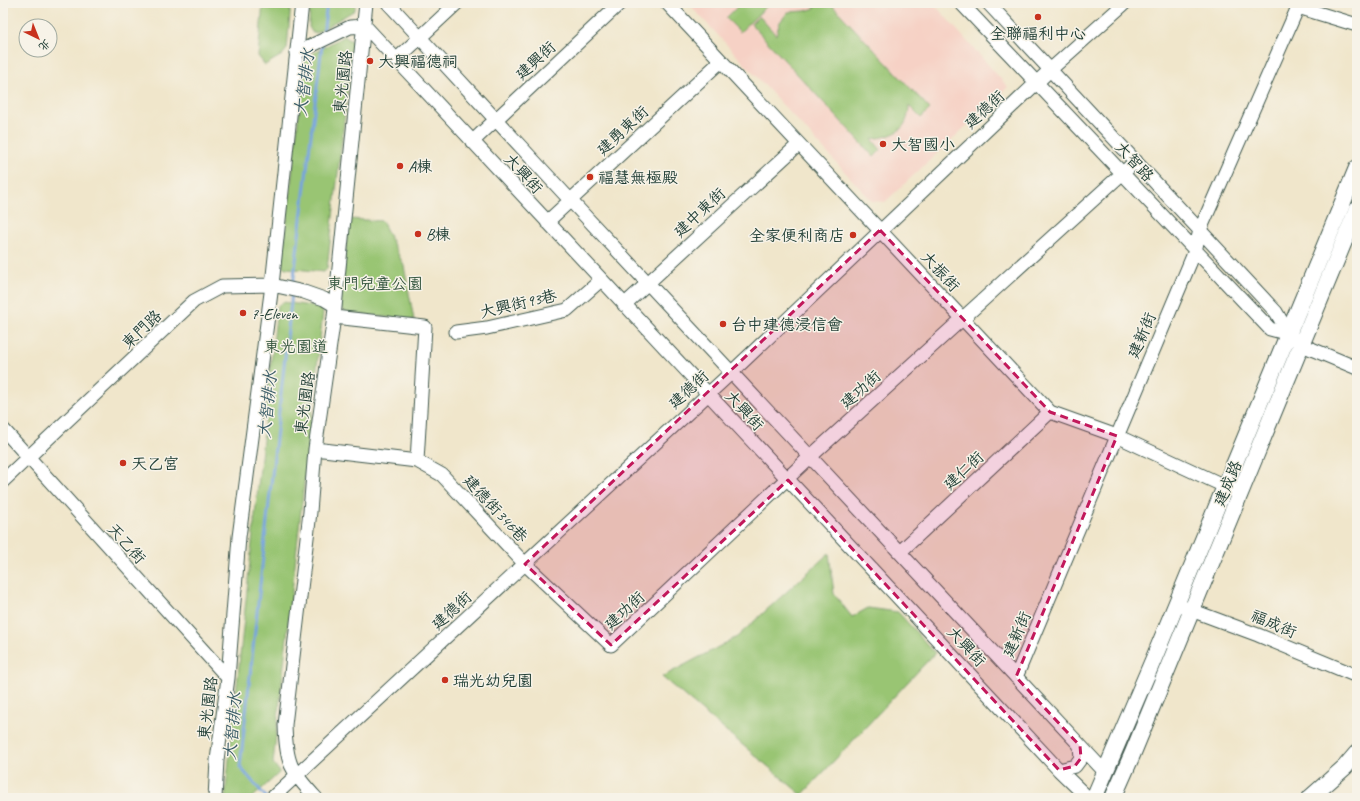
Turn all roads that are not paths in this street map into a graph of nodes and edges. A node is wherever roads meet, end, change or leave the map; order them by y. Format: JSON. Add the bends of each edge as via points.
{"nodes":[{"id":1,"x":302,"y":3,"type":"edge"},
{"id":2,"x":366,"y":3,"type":"edge"},
{"id":3,"x":388,"y":3,"type":"edge"},
{"id":4,"x":457,"y":3,"type":"edge"},
{"id":5,"x":620,"y":3,"type":"edge"},
{"id":6,"x":667,"y":3,"type":"edge"},
{"id":7,"x":961,"y":3,"type":"edge"},
{"id":8,"x":988,"y":3,"type":"edge"},
{"id":9,"x":1125,"y":3,"type":"edge"},
{"id":10,"x":1296,"y":5,"type":"edge"},
{"id":11,"x":1357,"y":25,"type":"edge"},
{"id":12,"x":365,"y":26,"type":"junction"},
{"id":13,"x":420,"y":37,"type":"junction"},
{"id":14,"x":296,"y":53,"type":"junction"},
{"id":15,"x":396,"y":60,"type":"junction"},
{"id":16,"x":720,"y":62,"type":"junction"},
{"id":17,"x":1050,"y":70,"type":"junction"},
{"id":18,"x":1036,"y":84,"type":"junction"},
{"id":19,"x":496,"y":119,"type":"junction"},
{"id":20,"x":472,"y":142,"type":"junction"},
{"id":21,"x":798,"y":145,"type":"junction"},
{"id":22,"x":1136,"y":161,"type":"junction"},
{"id":23,"x":1357,"y":168,"type":"edge"},
{"id":24,"x":1123,"y":173,"type":"junction"},
{"id":25,"x":571,"y":201,"type":"junction"},
{"id":26,"x":1357,"y":210,"type":"edge"},
{"id":27,"x":547,"y":222,"type":"junction"},
{"id":28,"x":880,"y":230,"type":"junction"},
{"id":29,"x":1200,"y":230,"type":"junction"},
{"id":30,"x":1195,"y":251,"type":"junction"},
{"id":31,"x":601,"y":280,"type":"junction"},
{"id":32,"x":648,"y":282,"type":"junction"},
{"id":33,"x":272,"y":285,"type":"junction"},
{"id":34,"x":624,"y":305,"type":"junction"},
{"id":35,"x":334,"y":311,"type":"junction"},
{"id":36,"x":962,"y":319,"type":"junction"},
{"id":37,"x":456,"y":332,"type":"dead end"},
{"id":38,"x":1289,"y":334,"type":"junction"},
{"id":39,"x":1302,"y":345,"type":"junction"},
{"id":40,"x":1357,"y":368,"type":"edge"},
{"id":41,"x":732,"y":372,"type":"junction"},
{"id":42,"x":708,"y":395,"type":"junction"},
{"id":43,"x":1050,"y":412,"type":"junction"},
{"id":44,"x":3,"y":429,"type":"edge"},
{"id":45,"x":1117,"y":436,"type":"junction"},
{"id":46,"x":315,"y":449,"type":"junction"},
{"id":47,"x":810,"y":457,"type":"junction"},
{"id":48,"x":29,"y":458,"type":"junction"},
{"id":49,"x":416,"y":461,"type":"junction"},
{"id":50,"x":788,"y":480,"type":"junction"},
{"id":51,"x":3,"y":481,"type":"edge"},
{"id":52,"x":1232,"y":490,"type":"junction"},
{"id":53,"x":900,"y":552,"type":"junction"},
{"id":54,"x":525,"y":564,"type":"junction"},
{"id":55,"x":1176,"y":605,"type":"junction"},
{"id":56,"x":1192,"y":609,"type":"junction"},
{"id":57,"x":612,"y":645,"type":"joint"},
{"id":58,"x":1357,"y":676,"type":"edge"},
{"id":59,"x":1016,"y":677,"type":"junction"},
{"id":60,"x":228,"y":678,"type":"junction"},
{"id":61,"x":1080,"y":746,"type":"junction"},
{"id":62,"x":1355,"y":760,"type":"edge"},
{"id":63,"x":1059,"y":770,"type":"junction"},
{"id":64,"x":1105,"y":772,"type":"junction"},
{"id":65,"x":295,"y":776,"type":"junction"},
{"id":66,"x":273,"y":797,"type":"edge"},
{"id":67,"x":215,"y":798,"type":"edge"},
{"id":68,"x":316,"y":798,"type":"edge"},
{"id":69,"x":1088,"y":798,"type":"edge"},
{"id":70,"x":1094,"y":798,"type":"edge"},
{"id":71,"x":1113,"y":798,"type":"edge"},
{"id":72,"x":1310,"y":798,"type":"edge"}],
"edges":[{"from":1,"to":14,"type":"street","name":"東光園路"},
{"from":2,"to":12,"type":"street","name":"東光園路"},
{"from":3,"to":13,"type":"street","name":"大興街"},
{"from":4,"to":13,"type":"street"},
{"from":5,"to":19,"type":"street","name":"建興街"},
{"from":6,"to":16,"type":"street","name":"大振街"},
{"from":7,"to":18,"type":"street","name":"大智路"},
{"from":8,"to":17,"type":"street","name":"大智路"},
{"from":9,"to":17,"type":"street","name":"建德街"},
{"from":10,"to":11,"type":"street"},
{"from":10,"to":29,"type":"street","name":"建新街"},
{"from":12,"to":14,"type":"street","via":[[354,26]]},
{"from":12,"to":15,"type":"street","name":"大興街"},
{"from":12,"to":35,"type":"street","name":"東光園路"},
{"from":13,"to":15,"type":"street"},
{"from":13,"to":19,"type":"street","name":"大興街"},
{"from":14,"to":33,"type":"street","name":"東光園路"},
{"from":15,"to":20,"type":"street","name":"大興街"},
{"from":16,"to":21,"type":"street","name":"大振街"},
{"from":16,"to":25,"type":"street","name":"建勇東街"},
{"from":17,"to":18,"type":"street","name":"建德街"},
{"from":17,"to":22,"type":"street","name":"大智路"},
{"from":18,"to":24,"type":"street","name":"大智路"},
{"from":18,"to":28,"type":"street","name":"建德街"},
{"from":19,"to":20,"type":"street","name":"建興街"},
{"from":19,"to":25,"type":"street","name":"大興街"},
{"from":20,"to":27,"type":"street","name":"大興街"},
{"from":21,"to":28,"type":"street","name":"大振街"},
{"from":21,"to":32,"type":"street","name":"建中東街"},
{"from":22,"to":24,"type":"street","name":"建功街"},
{"from":22,"to":29,"type":"street","name":"大智路"},
{"from":23,"to":38,"type":"main road","name":"建成路"},
{"from":24,"to":30,"type":"street","name":"大智路"},
{"from":24,"to":36,"type":"street","name":"建功街"},
{"from":25,"to":27,"type":"street","name":"建勇東街"},
{"from":25,"to":32,"type":"street","name":"大興街"},
{"from":26,"to":39,"type":"main road","name":"建成路"},
{"from":27,"to":31,"type":"street","name":"大興街"},
{"from":28,"to":36,"type":"street","name":"大振街"},
{"from":28,"to":41,"type":"street","name":"建德街"},
{"from":29,"to":30,"type":"street","name":"建新街"},
{"from":29,"to":38,"type":"street","name":"大智路","via":[[1276,312]]},
{"from":30,"to":38,"type":"street","name":"大智路","via":[[1270,329]]},
{"from":30,"to":45,"type":"street","name":"建新街"},
{"from":31,"to":34,"type":"street","name":"大興街"},
{"from":31,"to":37,"type":"street","name":"大興街93巷","via":[[567,310],[487,328]]},
{"from":32,"to":34,"type":"street","name":"建中東街"},
{"from":32,"to":41,"type":"street","name":"大興街"},
{"from":33,"to":35,"type":"street","name":"東門路","via":[[324,299]]},
{"from":33,"to":48,"type":"street","name":"東門路","via":[[222,286],[194,301]]},
{"from":33,"to":60,"type":"street","name":"東光園路","via":[[239,537]]},
{"from":34,"to":42,"type":"street","name":"大興街"},
{"from":35,"to":46,"type":"street","name":"東光園路"},
{"from":35,"to":49,"type":"street","name":"東門路","via":[[425,327]]},
{"from":36,"to":43,"type":"street","name":"大振街"},
{"from":36,"to":47,"type":"street","name":"建功街"},
{"from":38,"to":39,"type":"street","name":"大智路"},
{"from":38,"to":52,"type":"main road","name":"建成路"},
{"from":39,"to":40,"type":"street","name":"大智路"},
{"from":39,"to":52,"type":"main road","name":"建成路"},
{"from":41,"to":42,"type":"street","name":"建德街"},
{"from":41,"to":47,"type":"street","name":"大興街"},
{"from":42,"to":50,"type":"street","name":"大興街"},
{"from":42,"to":54,"type":"street","name":"建德街"},
{"from":43,"to":45,"type":"street","name":"大振街"},
{"from":43,"to":53,"type":"street","name":"建仁街"},
{"from":44,"to":48,"type":"street","name":"天乙街"},
{"from":45,"to":52,"type":"street","name":"大振街"},
{"from":45,"to":59,"type":"street","name":"建新街"},
{"from":46,"to":49,"type":"street"},
{"from":46,"to":65,"type":"street","name":"東光園路","via":[[285,724],[286,750]]},
{"from":47,"to":50,"type":"street","name":"建功街"},
{"from":47,"to":53,"type":"street","name":"大興街"},
{"from":48,"to":51,"type":"street","name":"東門路"},
{"from":48,"to":60,"type":"street","name":"天乙街"},
{"from":49,"to":54,"type":"street","name":"建德街346巷","via":[[442,475]]},
{"from":50,"to":57,"type":"street","name":"建功街"},
{"from":50,"to":63,"type":"street","name":"大興街"},
{"from":52,"to":55,"type":"main road","name":"建成路"},
{"from":52,"to":56,"type":"main road","name":"建成路"},
{"from":53,"to":59,"type":"street","name":"大興街"},
{"from":54,"to":57,"type":"street","name":"建德街346巷"},
{"from":54,"to":65,"type":"street","name":"建德街"},
{"from":55,"to":56,"type":"street","name":"福成街"},
{"from":55,"to":64,"type":"main road","name":"建成路"},
{"from":56,"to":58,"type":"street","name":"福成街"},
{"from":56,"to":71,"type":"main road","name":"建成路"},
{"from":59,"to":61,"type":"street","name":"大興街"},
{"from":60,"to":67,"type":"street","name":"東光園路","via":[[217,760]]},
{"from":61,"to":63,"type":"street","via":[[1081,758],[1075,766]]},
{"from":61,"to":64,"type":"street","name":"大興街"},
{"from":62,"to":72,"type":"main road"},
{"from":63,"to":69,"type":"street","name":"大興街"},
{"from":64,"to":70,"type":"main road","name":"建成路"},
{"from":65,"to":66,"type":"street","name":"建德街"},
{"from":65,"to":68,"type":"street","name":"東光園路"}]}
